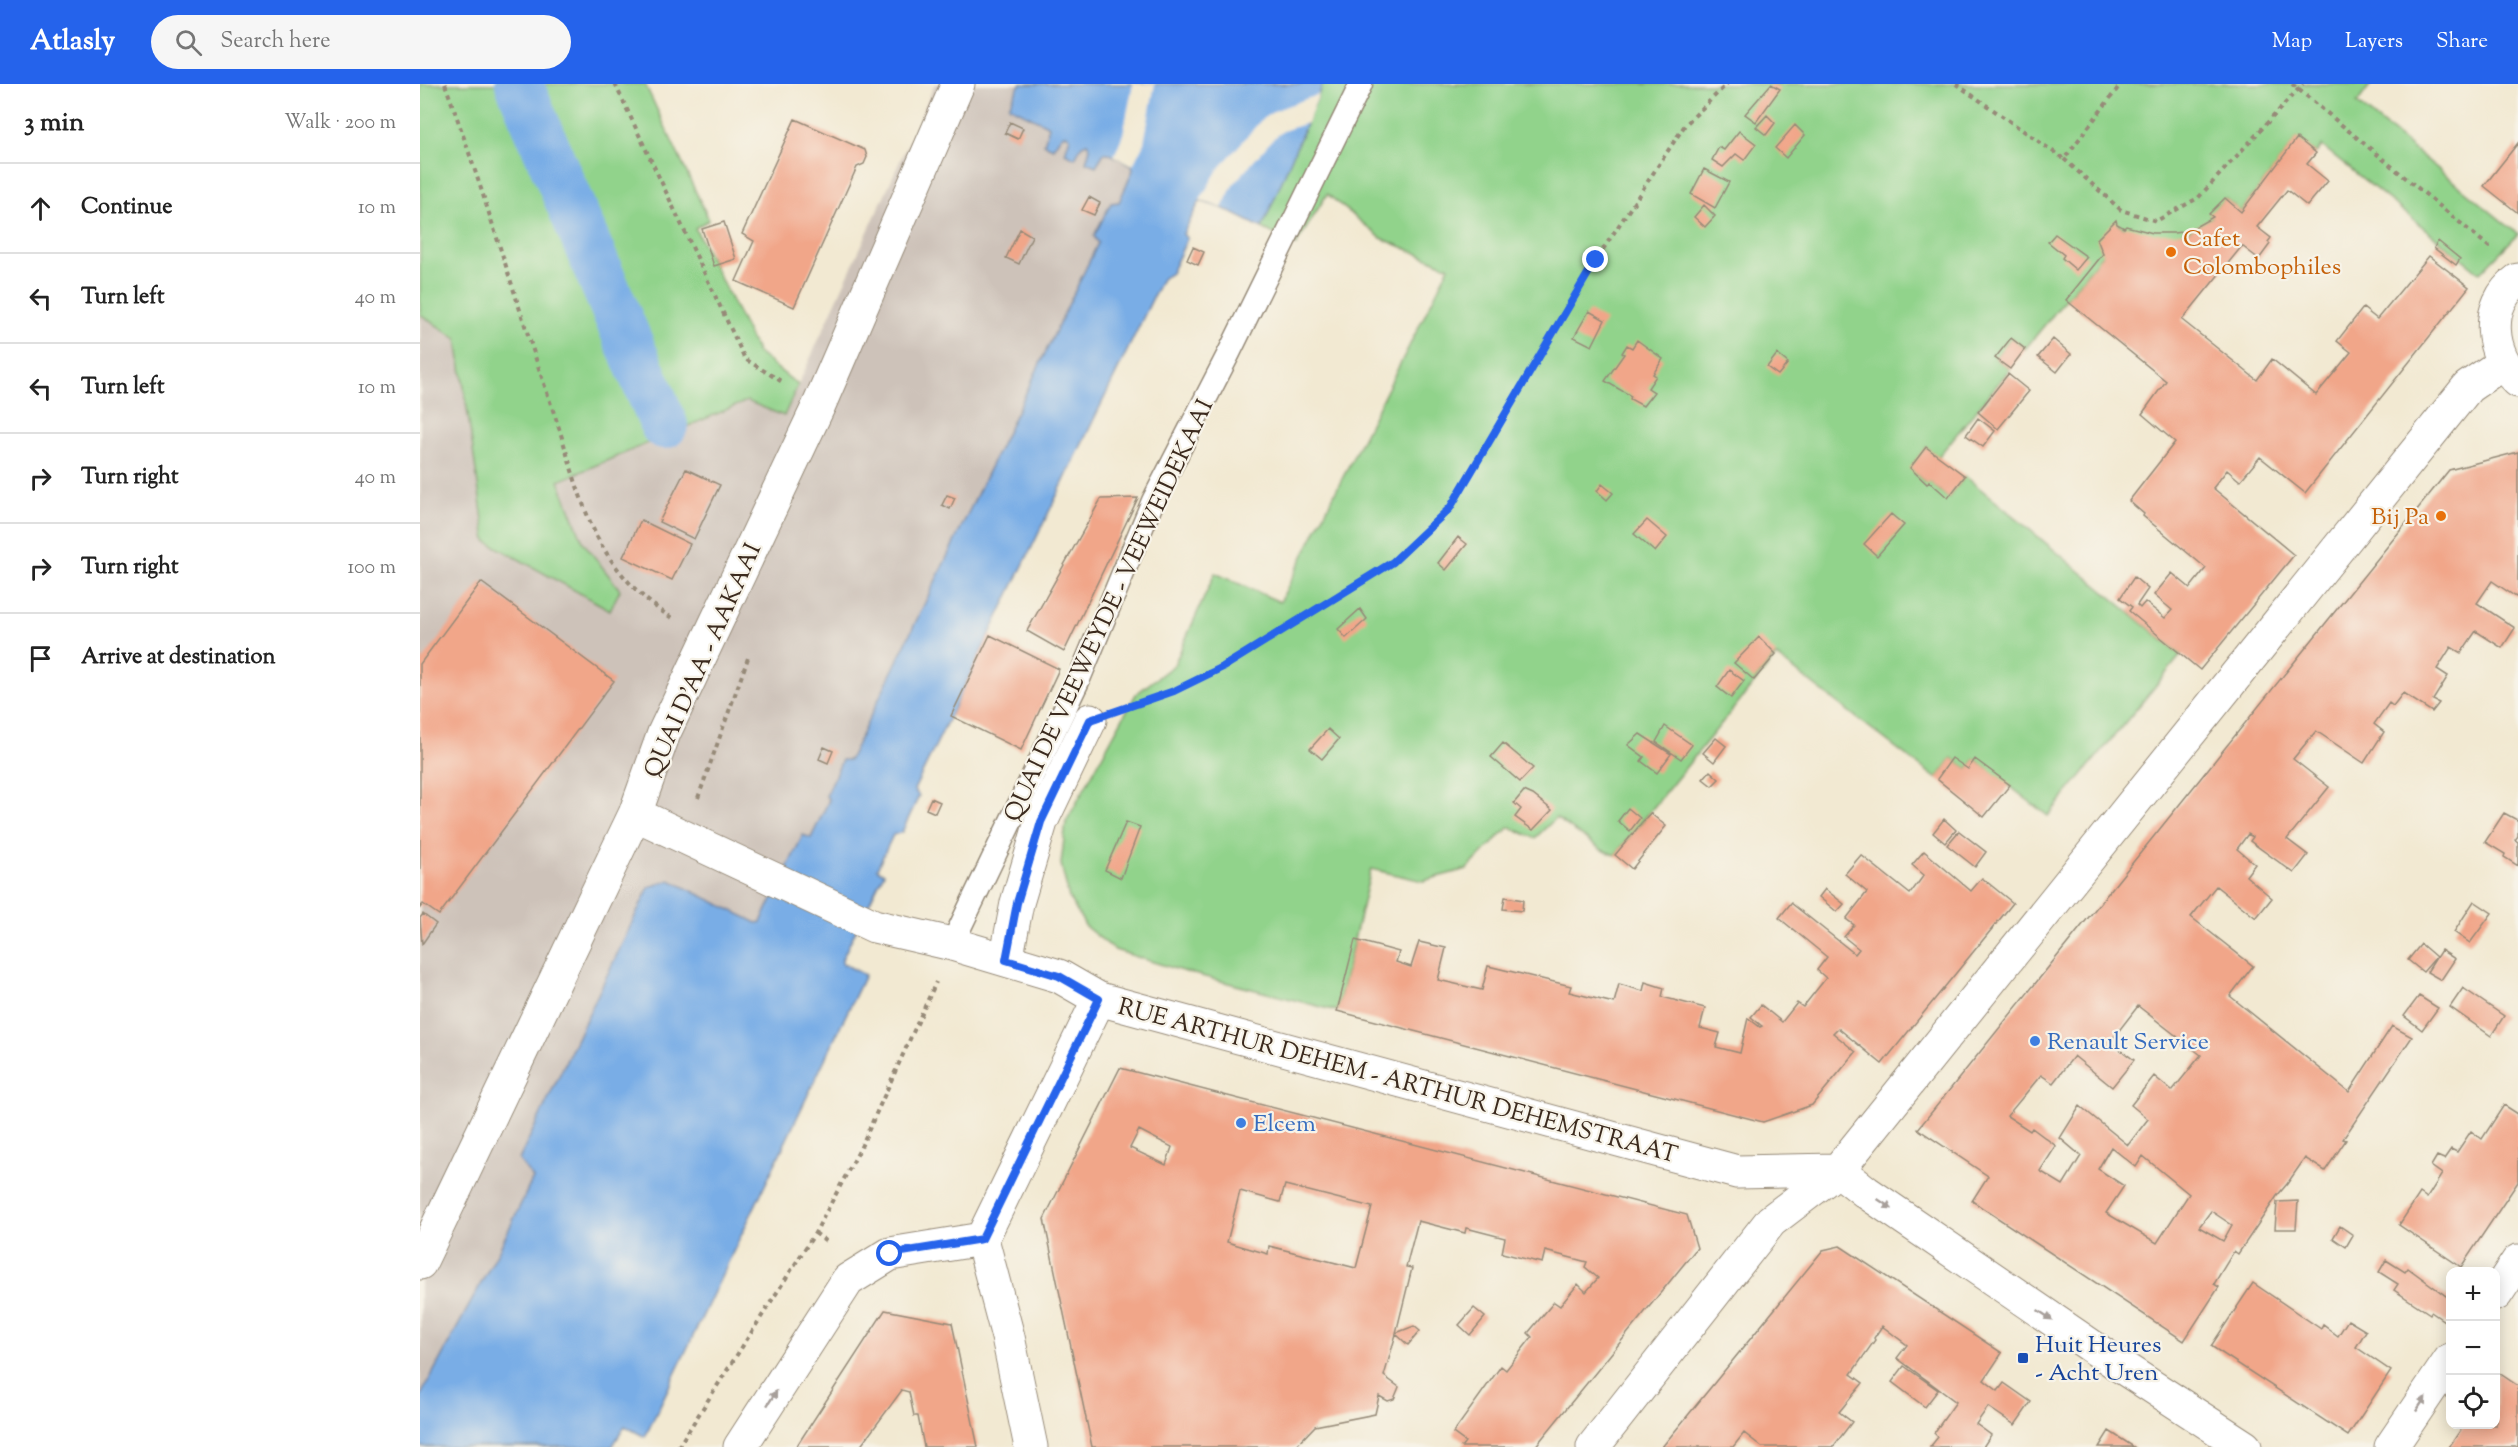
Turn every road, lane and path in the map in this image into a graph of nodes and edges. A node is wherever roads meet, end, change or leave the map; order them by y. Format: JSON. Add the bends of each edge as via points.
{"nodes":[{"id":1,"x":445,"y":84,"type":"edge"},
{"id":2,"x":615,"y":84,"type":"edge"},
{"id":3,"x":958,"y":84,"type":"edge"},
{"id":4,"x":1361,"y":84,"type":"edge"},
{"id":5,"x":1727,"y":84,"type":"edge"},
{"id":6,"x":1956,"y":84,"type":"edge"},
{"id":7,"x":2121,"y":84,"type":"edge"},
{"id":8,"x":2292,"y":84,"type":"edge"},
{"id":9,"x":2303,"y":84,"type":"edge"},
{"id":10,"x":2299,"y":89,"type":"junction"},
{"id":11,"x":2064,"y":159,"type":"junction"},
{"id":12,"x":2498,"y":254,"type":"dead end"},
{"id":13,"x":2518,"y":280,"type":"edge"},
{"id":14,"x":2510,"y":372,"type":"edge"},
{"id":15,"x":819,"y":405,"type":"junction"},
{"id":16,"x":709,"y":638,"type":"junction"},
{"id":17,"x":1090,"y":720,"type":"joint"},
{"id":18,"x":635,"y":813,"type":"junction"},
{"id":19,"x":952,"y":944,"type":"junction"},
{"id":20,"x":1006,"y":960,"type":"junction"},
{"id":21,"x":1099,"y":999,"type":"junction"},
{"id":22,"x":1838,"y":1170,"type":"junction"},
{"id":23,"x":982,"y":1239,"type":"junction"},
{"id":24,"x":2518,"y":1261,"type":"edge"},
{"id":25,"x":420,"y":1263,"type":"edge"},
{"id":26,"x":2500,"y":1288,"type":"edge"},
{"id":27,"x":2446,"y":1367,"type":"edge"},
{"id":28,"x":2229,"y":1443,"type":"edge"},
{"id":29,"x":678,"y":1447,"type":"edge"},
{"id":30,"x":740,"y":1447,"type":"edge"},
{"id":31,"x":1031,"y":1447,"type":"edge"},
{"id":32,"x":1593,"y":1447,"type":"edge"},
{"id":33,"x":2391,"y":1447,"type":"edge"}],
"edges":[{"from":1,"to":16,"type":"path","via":[[534,357],[603,548],[647,601]]},
{"from":2,"to":15,"type":"path","via":[[745,359]]},
{"from":3,"to":15,"type":"street","name":"QUAI D'AA - AAKAAI"},
{"from":4,"to":19,"type":"lane","name":"QUAI DE VEEWEYDE - VEEWEIDEKAAI","via":[[1153,501],[1079,679]]},
{"from":5,"to":17,"type":"path","via":[[1685,125],[1609,241],[1450,508],[1393,562],[1223,667],[1174,691]]},
{"from":6,"to":11,"type":"path"},
{"from":7,"to":11,"type":"path"},
{"from":8,"to":10,"type":"path"},
{"from":9,"to":10,"type":"path"},
{"from":10,"to":11,"type":"path","via":[[2198,198],[2156,221],[2121,210]]},
{"from":10,"to":12,"type":"path"},
{"from":13,"to":14,"type":"street","via":[[2501,300],[2494,321],[2494,343]]},
{"from":14,"to":22,"type":"street","via":[[2468,387]]},
{"from":15,"to":16,"type":"street","name":"QUAI D'AA - AAKAAI"},
{"from":16,"to":18,"type":"street","name":"QUAI D'AA - AAKAAI","via":[[664,733]]},
{"from":17,"to":20,"type":"street","name":"QUAI DE VEEWEYDE - VEEWEIDEKAAI","via":[[1041,822],[1017,903]]},
{"from":18,"to":19,"type":"street","name":"RUE ARTHUR DEHEM - ARTHUR DEHEMSTRAAT","via":[[874,926]]},
{"from":18,"to":25,"type":"street","name":"QUAI D'AA - AAKAAI"},
{"from":19,"to":20,"type":"street","name":"RUE ARTHUR DEHEM - ARTHUR DEHEMSTRAAT"},
{"from":19,"to":29,"type":"path","via":[[860,1149],[815,1233]]},
{"from":20,"to":21,"type":"street","name":"RUE ARTHUR DEHEM - ARTHUR DEHEMSTRAAT","via":[[1059,976]]},
{"from":21,"to":22,"type":"street","name":"RUE ARTHUR DEHEM - ARTHUR DEHEMSTRAAT","via":[[1737,1172]]},
{"from":21,"to":23,"type":"street"},
{"from":22,"to":28,"type":"street","one_way":true},
{"from":22,"to":32,"type":"street","via":[[1771,1221]]},
{"from":30,"to":23,"type":"street","one_way":true,"via":[[848,1280],[890,1254]]},
{"from":23,"to":31,"type":"street"},
{"from":24,"to":26,"type":"street"},
{"from":33,"to":27,"type":"street","one_way":true}]}
